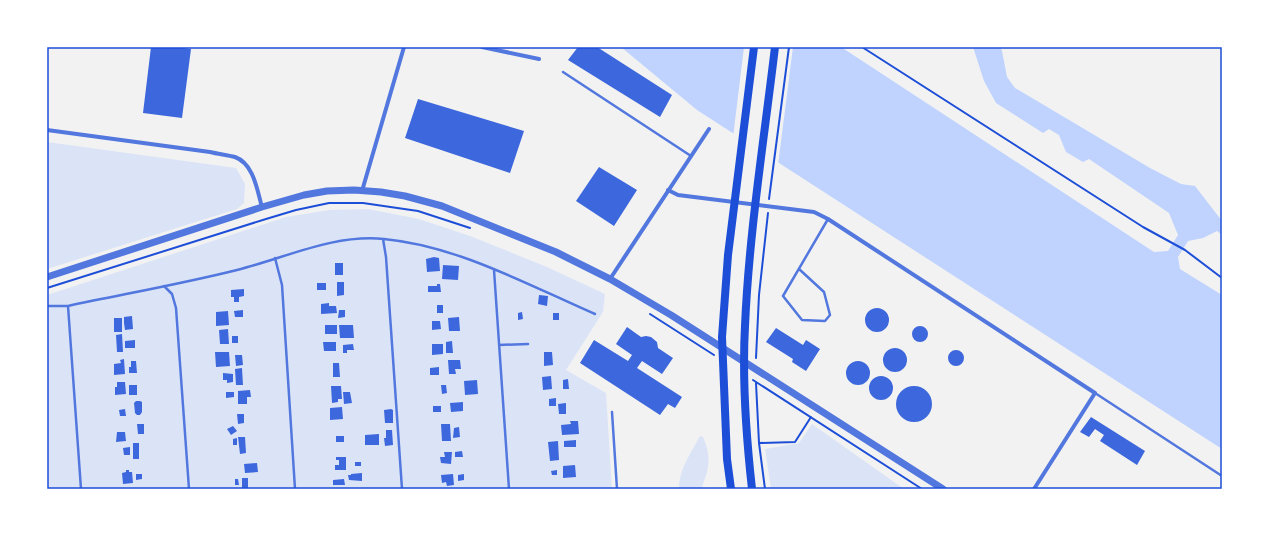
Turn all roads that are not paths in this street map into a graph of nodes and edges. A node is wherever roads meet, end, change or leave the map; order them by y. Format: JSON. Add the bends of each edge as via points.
{"nodes":[{"id":1,"x":404,"y":47,"type":"edge"},
{"id":2,"x":482,"y":47,"type":"edge"},
{"id":3,"x":754,"y":47,"type":"edge"},
{"id":4,"x":775,"y":47,"type":"edge"},
{"id":5,"x":539,"y":59,"type":"dead end"},
{"id":6,"x":563,"y":72,"type":"dead end"},
{"id":7,"x":709,"y":129,"type":"dead end"},
{"id":8,"x":47,"y":130,"type":"edge"},
{"id":9,"x":690,"y":156,"type":"junction"},
{"id":10,"x":668,"y":190,"type":"junction"},
{"id":11,"x":362,"y":191,"type":"junction"},
{"id":12,"x":262,"y":207,"type":"junction"},
{"id":13,"x":828,"y":219,"type":"junction"},
{"id":14,"x":382,"y":239,"type":"junction"},
{"id":15,"x":275,"y":258,"type":"junction"},
{"id":16,"x":799,"y":269,"type":"junction"},
{"id":17,"x":494,"y":270,"type":"junction"},
{"id":18,"x":47,"y":277,"type":"edge"},
{"id":19,"x":610,"y":279,"type":"junction"},
{"id":20,"x":163,"y":285,"type":"junction"},
{"id":21,"x":47,"y":306,"type":"edge"},
{"id":22,"x":68,"y":306,"type":"junction"},
{"id":23,"x":595,"y":314,"type":"dead end"},
{"id":24,"x":528,"y":344,"type":"dead end"},
{"id":25,"x":499,"y":345,"type":"junction"},
{"id":26,"x":1095,"y":393,"type":"junction"},
{"id":27,"x":612,"y":412,"type":"dead end"},
{"id":28,"x":1222,"y":476,"type":"edge"},
{"id":29,"x":81,"y":489,"type":"edge"},
{"id":30,"x":189,"y":489,"type":"edge"},
{"id":31,"x":295,"y":489,"type":"edge"},
{"id":32,"x":402,"y":489,"type":"edge"},
{"id":33,"x":509,"y":489,"type":"edge"},
{"id":34,"x":617,"y":489,"type":"edge"},
{"id":35,"x":731,"y":489,"type":"edge"},
{"id":36,"x":752,"y":489,"type":"edge"},
{"id":37,"x":942,"y":489,"type":"edge"},
{"id":38,"x":1034,"y":489,"type":"edge"}],
"edges":[{"from":1,"to":11,"type":"street"},
{"from":2,"to":5,"type":"street"},
{"from":3,"to":35,"type":"main road","via":[[728,255],[722,337],[727,459]]},
{"from":4,"to":36,"type":"main road","via":[[744,328],[744,386]]},
{"from":6,"to":9,"type":"lane"},
{"from":7,"to":9,"type":"street"},
{"from":8,"to":12,"type":"street","via":[[236,157],[247,165]]},
{"from":9,"to":10,"type":"street"},
{"from":10,"to":13,"type":"street","via":[[678,195],[814,212]]},
{"from":10,"to":19,"type":"street"},
{"from":11,"to":12,"type":"street","via":[[327,191]]},
{"from":11,"to":19,"type":"street","via":[[381,192],[442,206],[556,252]]},
{"from":12,"to":18,"type":"street"},
{"from":13,"to":16,"type":"lane"},
{"from":13,"to":26,"type":"street"},
{"from":14,"to":15,"type":"lane","via":[[330,243]]},
{"from":14,"to":17,"type":"lane","via":[[437,249]]},
{"from":14,"to":32,"type":"lane","via":[[386,257]]},
{"from":15,"to":20,"type":"lane","via":[[238,269]]},
{"from":15,"to":31,"type":"lane","via":[[282,285]]},
{"from":16,"to":16,"type":"lane","via":[[783,296],[802,320],[825,321],[830,315],[824,292]]},
{"from":17,"to":23,"type":"lane"},
{"from":17,"to":25,"type":"lane"},
{"from":19,"to":37,"type":"street","via":[[677,319]]},
{"from":20,"to":22,"type":"lane"},
{"from":20,"to":30,"type":"lane","via":[[172,294],[176,308]]},
{"from":21,"to":22,"type":"lane"},
{"from":22,"to":29,"type":"lane"},
{"from":24,"to":25,"type":"lane"},
{"from":25,"to":33,"type":"lane"},
{"from":26,"to":28,"type":"lane"},
{"from":26,"to":38,"type":"street"},
{"from":27,"to":34,"type":"lane"}]}
